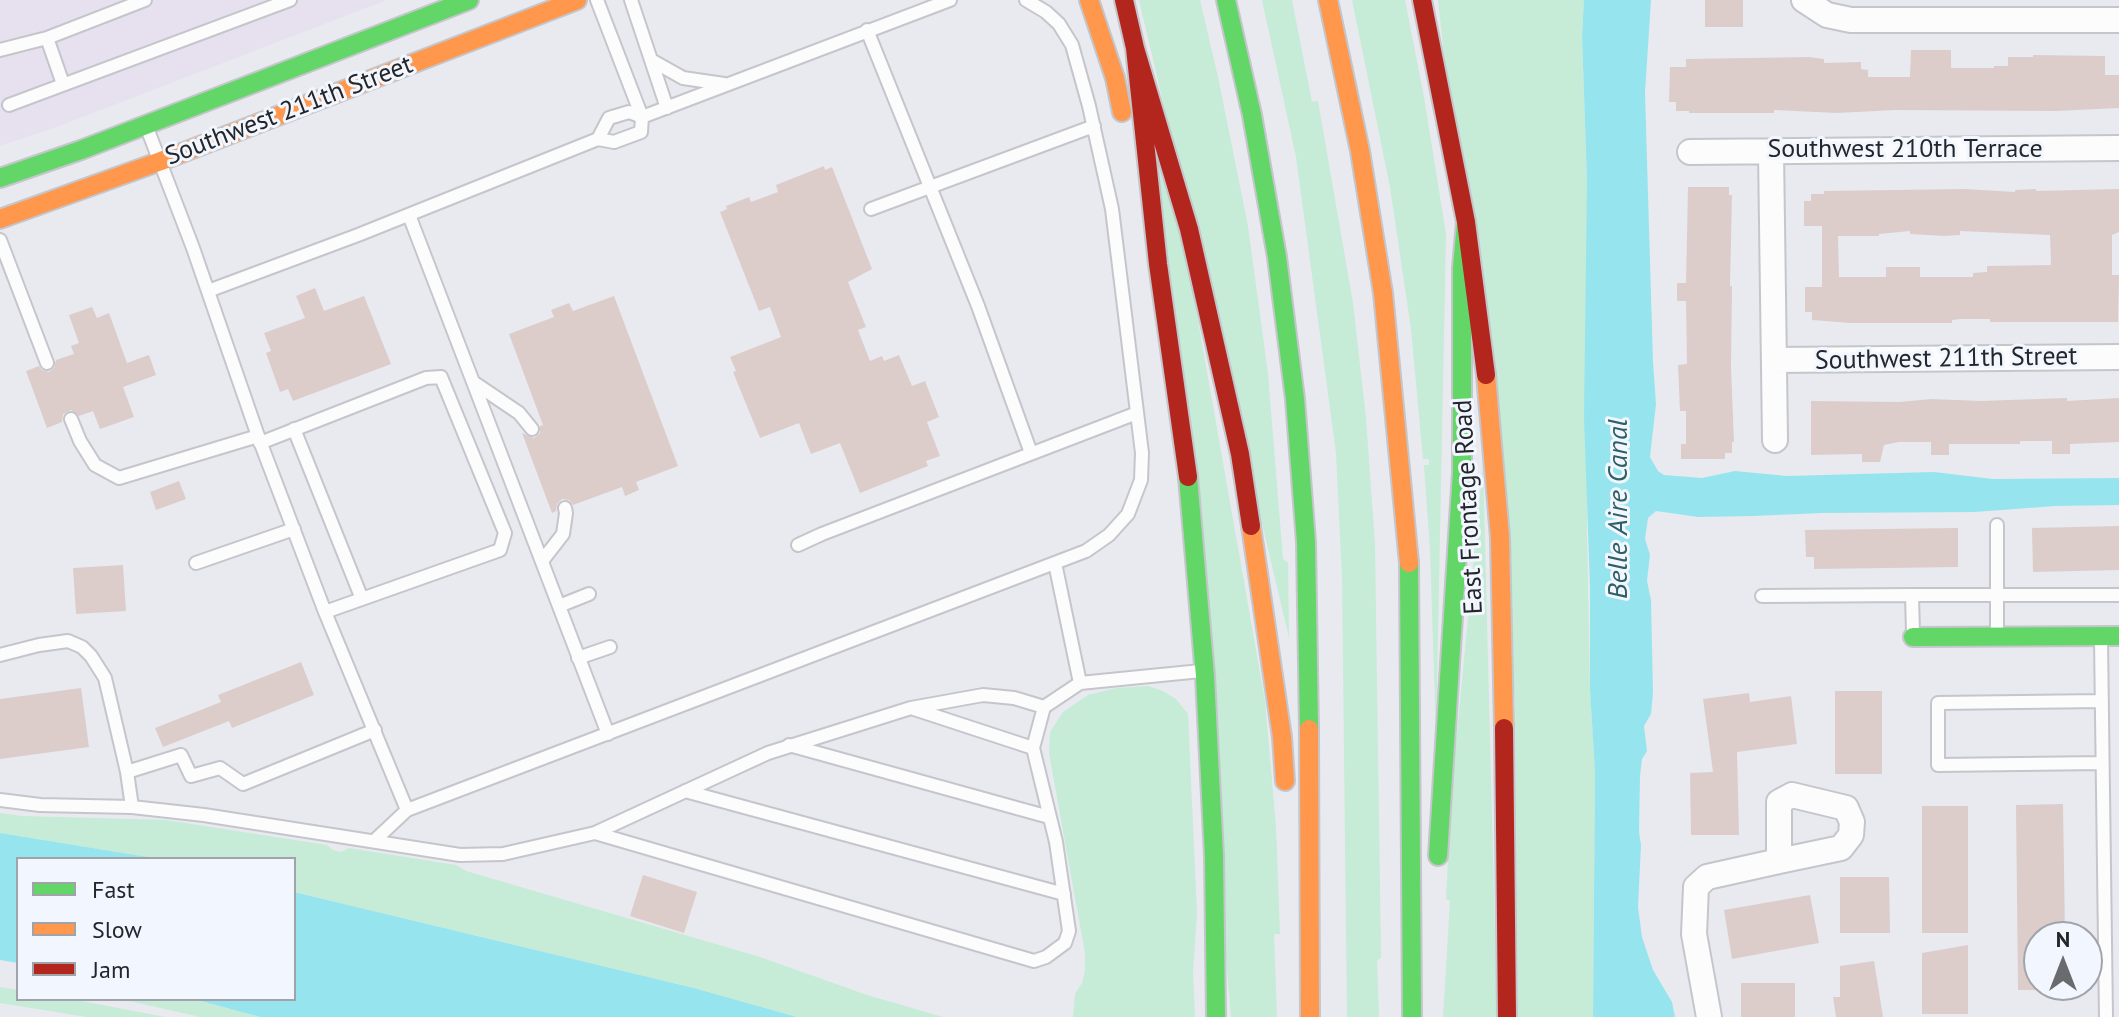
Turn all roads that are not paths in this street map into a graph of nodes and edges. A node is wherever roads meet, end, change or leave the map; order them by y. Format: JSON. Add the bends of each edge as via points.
{"nodes":[{"id":1,"x":145,"y":0,"type":"edge"},
{"id":2,"x":290,"y":0,"type":"edge"},
{"id":3,"x":469,"y":0,"type":"edge"},
{"id":4,"x":577,"y":0,"type":"edge"},
{"id":5,"x":597,"y":0,"type":"edge"},
{"id":6,"x":631,"y":0,"type":"edge"},
{"id":7,"x":950,"y":0,"type":"edge"},
{"id":8,"x":1026,"y":0,"type":"edge"},
{"id":9,"x":1089,"y":0,"type":"edge"},
{"id":10,"x":1124,"y":0,"type":"edge"},
{"id":11,"x":1226,"y":0,"type":"edge"},
{"id":12,"x":1328,"y":0,"type":"edge"},
{"id":13,"x":1422,"y":0,"type":"edge"},
{"id":14,"x":1806,"y":2,"type":"edge"},
{"id":15,"x":2119,"y":20,"type":"edge"},
{"id":16,"x":867,"y":30,"type":"junction"},
{"id":17,"x":47,"y":38,"type":"junction"},
{"id":18,"x":1135,"y":48,"type":"junction"},
{"id":19,"x":0,"y":50,"type":"edge"},
{"id":20,"x":651,"y":60,"type":"junction"},
{"id":21,"x":63,"y":84,"type":"junction"},
{"id":22,"x":727,"y":85,"type":"junction"},
{"id":23,"x":9,"y":105,"type":"dead end"},
{"id":24,"x":667,"y":108,"type":"junction"},
{"id":25,"x":642,"y":117,"type":"junction"},
{"id":26,"x":146,"y":125,"type":"junction"},
{"id":27,"x":1094,"y":126,"type":"junction"},
{"id":28,"x":598,"y":139,"type":"junction"},
{"id":29,"x":2119,"y":148,"type":"edge"},
{"id":30,"x":1771,"y":151,"type":"junction"},
{"id":31,"x":1690,"y":152,"type":"dead end"},
{"id":32,"x":161,"y":161,"type":"junction"},
{"id":33,"x":0,"y":178,"type":"edge"},
{"id":34,"x":930,"y":187,"type":"junction"},
{"id":35,"x":871,"y":209,"type":"dead end"},
{"id":36,"x":409,"y":215,"type":"junction"},
{"id":37,"x":0,"y":219,"type":"edge"},
{"id":38,"x":1466,"y":222,"type":"junction"},
{"id":39,"x":0,"y":240,"type":"edge"},
{"id":40,"x":1158,"y":264,"type":"junction"},
{"id":41,"x":208,"y":291,"type":"junction"},
{"id":42,"x":2119,"y":357,"type":"edge"},
{"id":43,"x":1774,"y":360,"type":"junction"},
{"id":44,"x":47,"y":363,"type":"dead end"},
{"id":45,"x":473,"y":382,"type":"junction"},
{"id":46,"x":1137,"y":413,"type":"junction"},
{"id":47,"x":71,"y":419,"type":"dead end"},
{"id":48,"x":294,"y":429,"type":"junction"},
{"id":49,"x":532,"y":429,"type":"dead end"},
{"id":50,"x":259,"y":439,"type":"junction"},
{"id":51,"x":1775,"y":440,"type":"dead end"},
{"id":52,"x":1031,"y":453,"type":"junction"},
{"id":53,"x":565,"y":508,"type":"dead end"},
{"id":54,"x":1997,"y":525,"type":"dead end"},
{"id":55,"x":294,"y":529,"type":"junction"},
{"id":56,"x":798,"y":545,"type":"dead end"},
{"id":57,"x":542,"y":561,"type":"junction"},
{"id":58,"x":196,"y":563,"type":"dead end"},
{"id":59,"x":1055,"y":563,"type":"junction"},
{"id":60,"x":589,"y":594,"type":"dead end"},
{"id":61,"x":1912,"y":595,"type":"junction"},
{"id":62,"x":1997,"y":595,"type":"junction"},
{"id":63,"x":2119,"y":595,"type":"edge"},
{"id":64,"x":1762,"y":596,"type":"dead end"},
{"id":65,"x":362,"y":599,"type":"junction"},
{"id":66,"x":559,"y":606,"type":"junction"},
{"id":67,"x":325,"y":612,"type":"junction"},
{"id":68,"x":2110,"y":636,"type":"edge"},
{"id":69,"x":1913,"y":637,"type":"joint"},
{"id":70,"x":1997,"y":637,"type":"junction"},
{"id":71,"x":610,"y":647,"type":"dead end"},
{"id":72,"x":0,"y":655,"type":"edge"},
{"id":73,"x":578,"y":658,"type":"junction"},
{"id":74,"x":1205,"y":671,"type":"junction"},
{"id":75,"x":1080,"y":683,"type":"junction"},
{"id":76,"x":2102,"y":701,"type":"junction"},
{"id":77,"x":1044,"y":707,"type":"junction"},
{"id":78,"x":911,"y":708,"type":"junction"},
{"id":79,"x":375,"y":730,"type":"junction"},
{"id":80,"x":608,"y":734,"type":"junction"},
{"id":81,"x":789,"y":745,"type":"junction"},
{"id":82,"x":1033,"y":748,"type":"junction"},
{"id":83,"x":2102,"y":763,"type":"junction"},
{"id":84,"x":127,"y":772,"type":"junction"},
{"id":85,"x":685,"y":791,"type":"junction"},
{"id":86,"x":1286,"y":794,"type":"dead end"},
{"id":87,"x":0,"y":800,"type":"edge"},
{"id":88,"x":132,"y":807,"type":"junction"},
{"id":89,"x":407,"y":810,"type":"junction"},
{"id":90,"x":1049,"y":817,"type":"junction"},
{"id":91,"x":595,"y":833,"type":"junction"},
{"id":92,"x":374,"y":841,"type":"junction"},
{"id":93,"x":1779,"y":861,"type":"dead end"},
{"id":94,"x":1291,"y":864,"type":"dead end"},
{"id":95,"x":1437,"y":879,"type":"dead end"},
{"id":96,"x":1064,"y":894,"type":"junction"},
{"id":97,"x":1431,"y":974,"type":"dead end"},
{"id":98,"x":1216,"y":1017,"type":"edge"},
{"id":99,"x":1308,"y":1017,"type":"edge"},
{"id":100,"x":1412,"y":1017,"type":"edge"},
{"id":101,"x":1422,"y":1017,"type":"edge"},
{"id":102,"x":1507,"y":1017,"type":"edge"},
{"id":103,"x":1709,"y":1017,"type":"edge"},
{"id":104,"x":2106,"y":1017,"type":"edge"}],
"edges":[{"from":1,"to":17,"type":"lane"},
{"from":2,"to":21,"type":"lane"},
{"from":3,"to":26,"type":"main road","name":"Southwest 211th Street"},
{"from":4,"to":32,"type":"main road","name":"Southwest 211th Street"},
{"from":5,"to":25,"type":"lane"},
{"from":6,"to":20,"type":"lane"},
{"from":7,"to":16,"type":"lane"},
{"from":8,"to":27,"type":"lane","via":[[1066,33]]},
{"from":9,"to":40,"type":"main road","via":[[1115,78]]},
{"from":10,"to":18,"type":"main road"},
{"from":11,"to":99,"type":"main road","via":[[1258,147],[1295,399],[1308,605]]},
{"from":12,"to":100,"type":"main road","via":[[1383,293],[1409,560]]},
{"from":13,"to":38,"type":"main road","name":"East Frontage Road"},
{"from":14,"to":15,"type":"street","via":[[1827,15],[1863,21]]},
{"from":16,"to":22,"type":"lane"},
{"from":16,"to":34,"type":"lane"},
{"from":17,"to":19,"type":"lane"},
{"from":17,"to":21,"type":"lane"},
{"from":18,"to":40,"type":"main road"},
{"from":18,"to":86,"type":"main road","via":[[1189,229],[1240,454]]},
{"from":20,"to":22,"type":"lane","via":[[683,78]]},
{"from":20,"to":24,"type":"lane"},
{"from":21,"to":23,"type":"lane"},
{"from":22,"to":24,"type":"lane"},
{"from":24,"to":25,"type":"lane"},
{"from":25,"to":28,"type":"lane","via":[[629,112],[609,118]]},
{"from":25,"to":28,"type":"lane","via":[[641,132],[614,142]]},
{"from":26,"to":32,"type":"lane"},
{"from":26,"to":33,"type":"main road","name":"Southwest 211th Street"},
{"from":27,"to":34,"type":"lane"},
{"from":27,"to":46,"type":"lane","via":[[1112,209]]},
{"from":28,"to":36,"type":"lane"},
{"from":29,"to":30,"type":"street","name":"Southwest 210th Terrace"},
{"from":30,"to":31,"type":"street","name":"Southwest 210th Terrace"},
{"from":30,"to":43,"type":"street"},
{"from":32,"to":37,"type":"main road","name":"Southwest 211th Street"},
{"from":32,"to":41,"type":"lane"},
{"from":34,"to":35,"type":"lane"},
{"from":34,"to":52,"type":"lane"},
{"from":36,"to":41,"type":"lane"},
{"from":36,"to":45,"type":"lane"},
{"from":38,"to":95,"type":"main road","via":[[1462,472]]},
{"from":38,"to":102,"type":"main road","name":"East Frontage Road","via":[[1491,413],[1500,537]]},
{"from":39,"to":44,"type":"lane"},
{"from":40,"to":74,"type":"main road","via":[[1185,444]]},
{"from":41,"to":50,"type":"lane"},
{"from":42,"to":43,"type":"street","name":"Southwest 211th Street"},
{"from":43,"to":51,"type":"street"},
{"from":45,"to":49,"type":"lane","via":[[519,413]]},
{"from":45,"to":57,"type":"lane"},
{"from":46,"to":52,"type":"lane"},
{"from":46,"to":59,"type":"lane","via":[[1142,469],[1128,514],[1099,544]]},
{"from":47,"to":50,"type":"lane","via":[[95,465],[119,478]]},
{"from":48,"to":50,"type":"lane"},
{"from":48,"to":65,"type":"lane"},
{"from":48,"to":65,"type":"lane","via":[[426,378],[441,377],[505,533],[500,550]]},
{"from":50,"to":55,"type":"lane"},
{"from":52,"to":56,"type":"lane"},
{"from":53,"to":57,"type":"lane","via":[[563,534]]},
{"from":54,"to":62,"type":"lane"},
{"from":55,"to":58,"type":"lane"},
{"from":55,"to":67,"type":"lane"},
{"from":57,"to":66,"type":"lane"},
{"from":59,"to":75,"type":"lane"},
{"from":59,"to":80,"type":"lane"},
{"from":60,"to":66,"type":"lane"},
{"from":61,"to":62,"type":"lane"},
{"from":61,"to":64,"type":"lane"},
{"from":61,"to":69,"type":"lane"},
{"from":62,"to":63,"type":"lane"},
{"from":62,"to":70,"type":"lane"},
{"from":65,"to":67,"type":"lane"},
{"from":66,"to":73,"type":"lane"},
{"from":67,"to":79,"type":"lane"},
{"from":68,"to":70,"type":"main road"},
{"from":68,"to":76,"type":"lane"},
{"from":69,"to":70,"type":"main road"},
{"from":71,"to":73,"type":"lane"},
{"from":72,"to":84,"type":"lane","via":[[68,641],[82,647],[105,678]]},
{"from":73,"to":80,"type":"lane"},
{"from":74,"to":75,"type":"lane"},
{"from":74,"to":98,"type":"main road"},
{"from":75,"to":77,"type":"lane"},
{"from":76,"to":83,"type":"lane"},
{"from":76,"to":83,"type":"lane","via":[[1938,703],[1938,765]]},
{"from":77,"to":78,"type":"lane","via":[[983,695]]},
{"from":77,"to":82,"type":"lane"},
{"from":78,"to":81,"type":"lane"},
{"from":78,"to":82,"type":"lane"},
{"from":79,"to":84,"type":"lane","via":[[243,784],[220,768],[191,776],[181,755]]},
{"from":79,"to":89,"type":"lane"},
{"from":80,"to":89,"type":"lane"},
{"from":81,"to":85,"type":"lane"},
{"from":81,"to":90,"type":"lane"},
{"from":82,"to":90,"type":"lane"},
{"from":83,"to":104,"type":"lane"},
{"from":84,"to":88,"type":"lane"},
{"from":85,"to":91,"type":"lane"},
{"from":85,"to":96,"type":"lane"},
{"from":87,"to":88,"type":"lane"},
{"from":88,"to":92,"type":"lane"},
{"from":89,"to":92,"type":"lane"},
{"from":90,"to":96,"type":"lane"},
{"from":91,"to":92,"type":"lane","via":[[503,854],[460,855]]},
{"from":91,"to":96,"type":"lane","via":[[1034,961],[1065,943],[1069,931]]},
{"from":93,"to":103,"type":"street","via":[[1707,877],[1696,887],[1694,934]]},
{"from":94,"to":99,"type":"main road"},
{"from":97,"to":101,"type":"main road","via":[[1429,1004]]}]}
